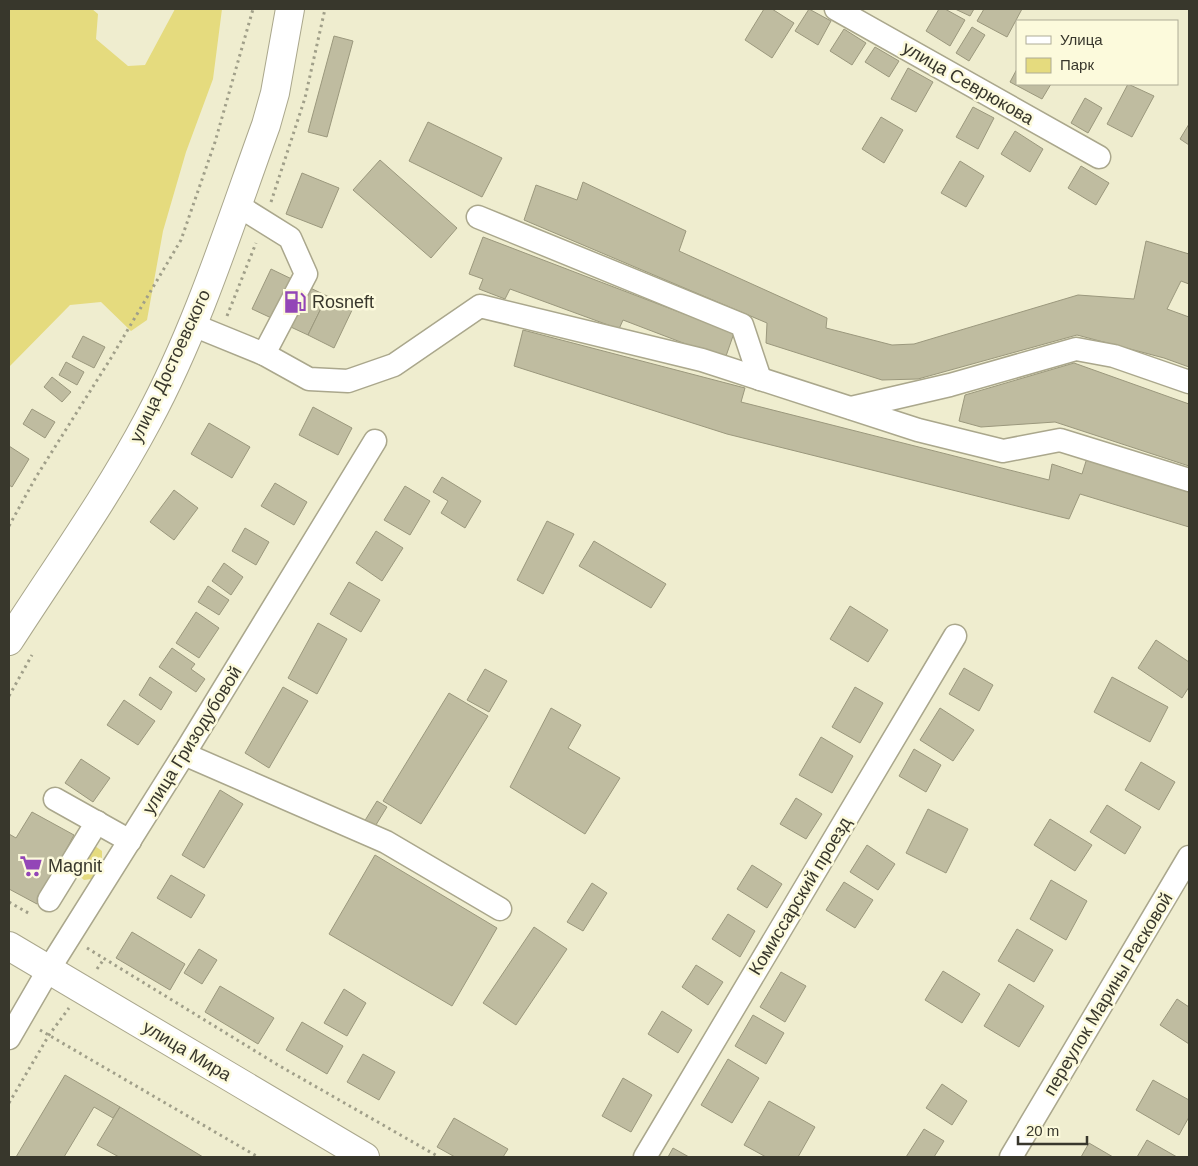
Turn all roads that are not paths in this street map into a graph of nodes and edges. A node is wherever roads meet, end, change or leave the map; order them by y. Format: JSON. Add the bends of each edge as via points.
{"nodes":[{"id":1,"x":290,"y":9,"type":"edge"},
{"id":2,"x":836,"y":9,"type":"edge"},
{"id":3,"x":1099,"y":157,"type":"dead end"},
{"id":4,"x":237,"y":205,"type":"junction"},
{"id":5,"x":478,"y":217,"type":"dead end"},
{"id":6,"x":193,"y":325,"type":"junction"},
{"id":7,"x":264,"y":354,"type":"junction"},
{"id":8,"x":760,"y":379,"type":"junction"},
{"id":9,"x":1189,"y":382,"type":"edge"},
{"id":10,"x":850,"y":408,"type":"junction"},
{"id":11,"x":376,"y":441,"type":"dead end"},
{"id":12,"x":1189,"y":480,"type":"edge"},
{"id":13,"x":955,"y":636,"type":"dead end"},
{"id":14,"x":9,"y":641,"type":"edge"},
{"id":15,"x":184,"y":754,"type":"junction"},
{"id":16,"x":55,"y":799,"type":"dead end"},
{"id":17,"x":97,"y":822,"type":"junction"},
{"id":18,"x":130,"y":840,"type":"junction"},
{"id":19,"x":1189,"y":857,"type":"edge"},
{"id":20,"x":63,"y":877,"type":"junction"},
{"id":21,"x":95,"y":896,"type":"junction"},
{"id":22,"x":50,"y":900,"type":"dead end"},
{"id":23,"x":500,"y":909,"type":"dead end"},
{"id":24,"x":9,"y":946,"type":"edge"},
{"id":25,"x":49,"y":969,"type":"junction"},
{"id":26,"x":9,"y":1038,"type":"edge"},
{"id":27,"x":365,"y":1157,"type":"edge"},
{"id":28,"x":645,"y":1157,"type":"edge"},
{"id":29,"x":1011,"y":1157,"type":"edge"}],
"edges":[{"from":1,"to":4,"type":"main road","name":"улица Достоевского","via":[[275,93]]},
{"from":2,"to":3,"type":"street","name":"улица Севрюкова"},
{"from":4,"to":6,"type":"main road","name":"улица Достоевского"},
{"from":4,"to":7,"type":"street","via":[[290,238],[306,274]]},
{"from":5,"to":8,"type":"street","via":[[742,325]]},
{"from":6,"to":7,"type":"street"},
{"from":6,"to":14,"type":"main road","name":"улица Достоевского","via":[[144,427],[103,498]]},
{"from":7,"to":8,"type":"street","via":[[309,379],[348,381],[394,365],[480,306],[702,360]]},
{"from":8,"to":10,"type":"street"},
{"from":9,"to":10,"type":"street","via":[[1114,356],[1076,349],[950,385]]},
{"from":10,"to":12,"type":"street","via":[[918,430],[1003,450],[1060,440]]},
{"from":11,"to":15,"type":"street","name":"улица Гризодубовой"},
{"from":13,"to":28,"type":"street","name":"Комиссарский проезд"},
{"from":15,"to":18,"type":"street","name":"улица Гризодубовой"},
{"from":15,"to":23,"type":"street","via":[[386,842]]},
{"from":16,"to":17,"type":"street"},
{"from":17,"to":18,"type":"street"},
{"from":17,"to":20,"type":"street"},
{"from":18,"to":21,"type":"street","name":"улица Гризодубовой"},
{"from":19,"to":29,"type":"street","name":"переулок Марины Расковой"},
{"from":20,"to":21,"type":"street"},
{"from":20,"to":22,"type":"street"},
{"from":21,"to":25,"type":"street","name":"улица Гризодубовой"},
{"from":24,"to":25,"type":"main road","name":"улица Мира"},
{"from":25,"to":26,"type":"street","name":"улица Гризодубовой"},
{"from":25,"to":27,"type":"main road","name":"улица Мира"}]}
